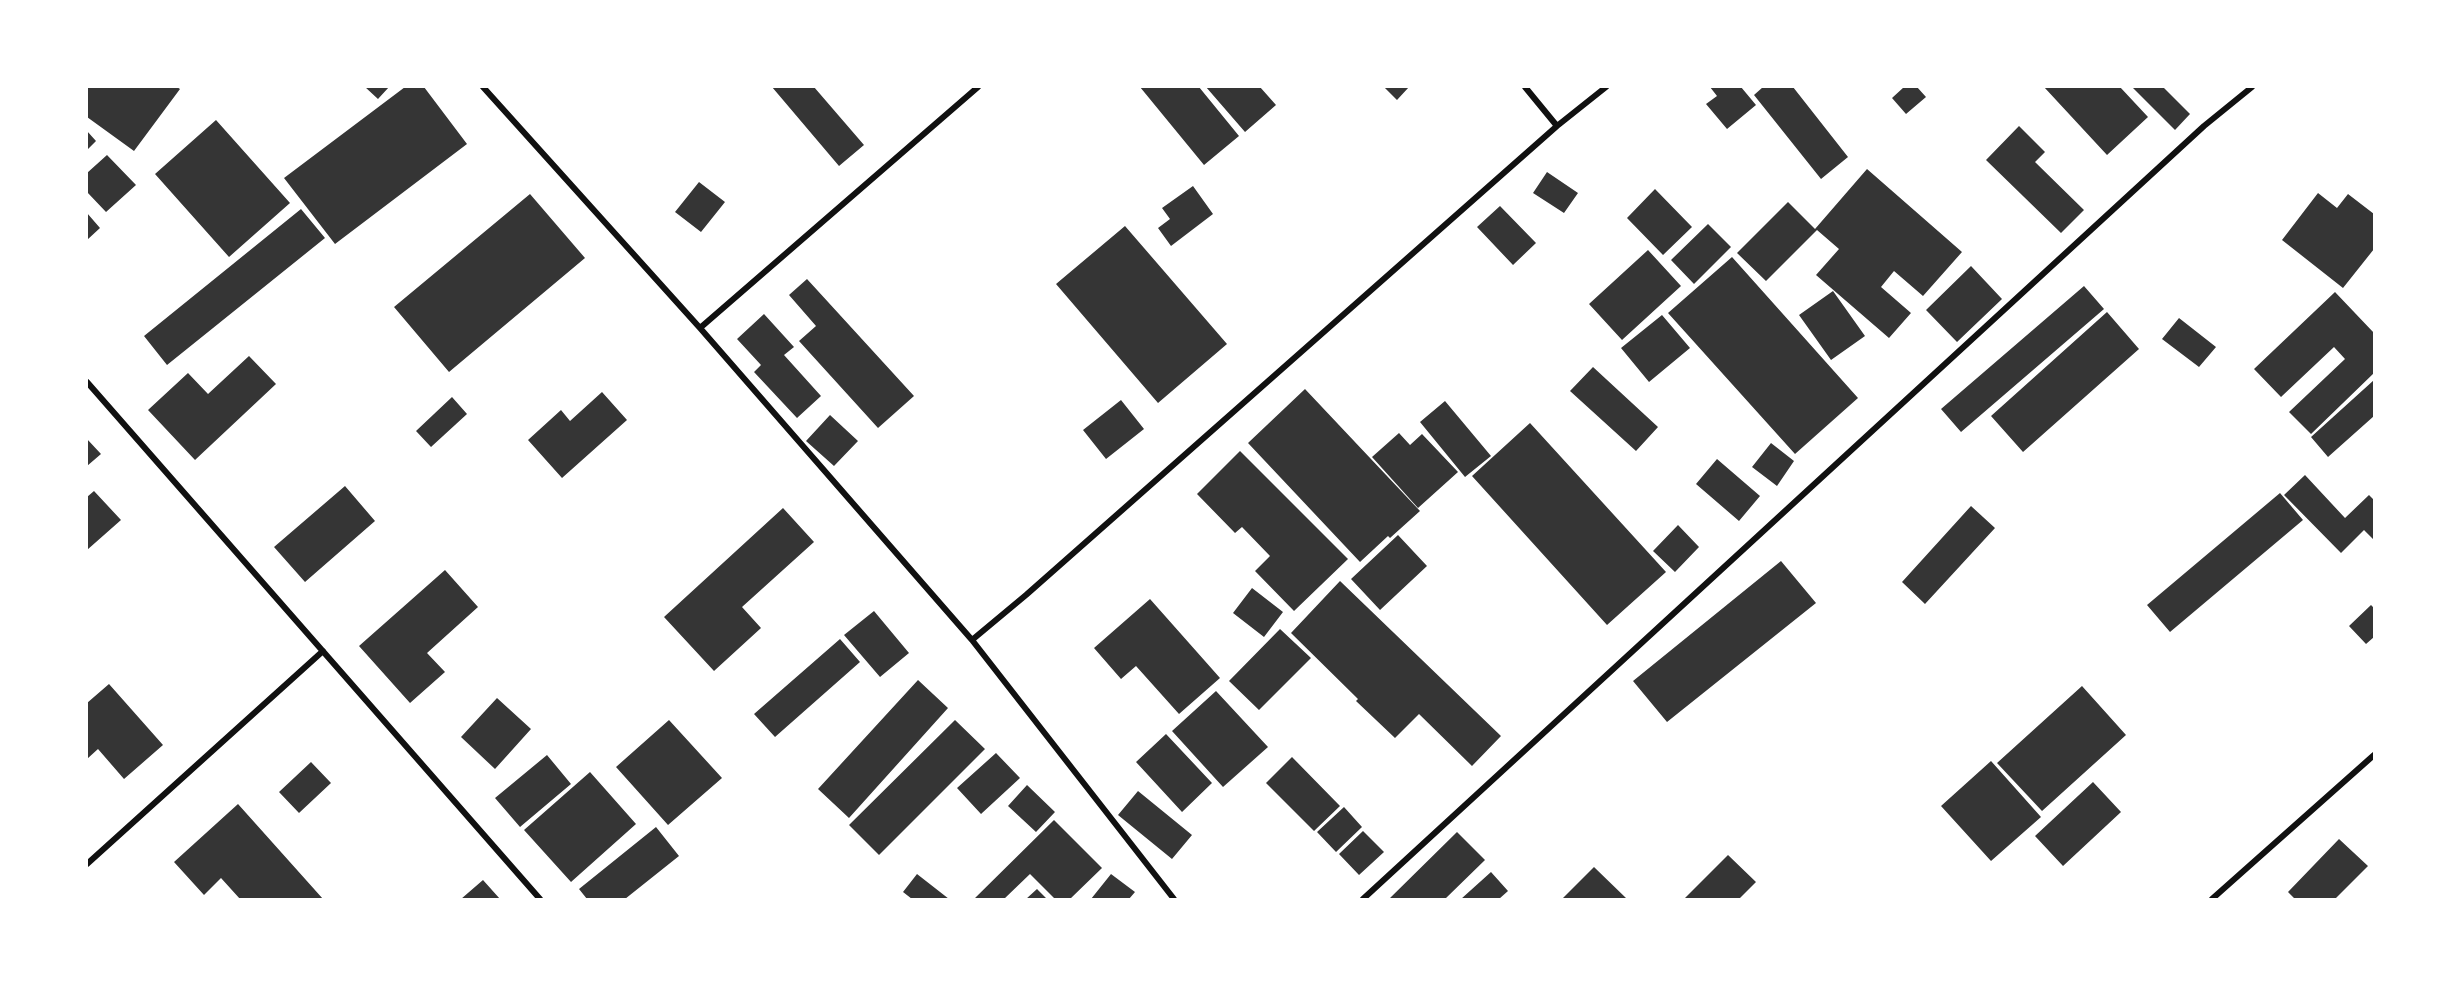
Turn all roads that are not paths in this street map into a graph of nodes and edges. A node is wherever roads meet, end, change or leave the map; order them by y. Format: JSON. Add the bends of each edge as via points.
{"nodes":[{"id":1,"x":483,"y":87,"type":"edge"},
{"id":2,"x":978,"y":87,"type":"edge"},
{"id":3,"x":1525,"y":87,"type":"edge"},
{"id":4,"x":1606,"y":87,"type":"edge"},
{"id":5,"x":2252,"y":87,"type":"edge"},
{"id":6,"x":1557,"y":126,"type":"junction"},
{"id":7,"x":700,"y":328,"type":"junction"},
{"id":8,"x":87,"y":382,"type":"edge"},
{"id":9,"x":972,"y":640,"type":"junction"},
{"id":10,"x":323,"y":651,"type":"junction"},
{"id":11,"x":2374,"y":755,"type":"edge"},
{"id":12,"x":87,"y":864,"type":"edge"},
{"id":13,"x":540,"y":899,"type":"edge"},
{"id":14,"x":1174,"y":899,"type":"edge"},
{"id":15,"x":1363,"y":899,"type":"edge"},
{"id":16,"x":2212,"y":899,"type":"edge"}],
"edges":[{"from":1,"to":7,"type":"street"},
{"from":2,"to":7,"type":"street"},
{"from":3,"to":6,"type":"street"},
{"from":4,"to":6,"type":"street"},
{"from":5,"to":15,"type":"street","via":[[2204,126]]},
{"from":6,"to":9,"type":"street"},
{"from":7,"to":9,"type":"street"},
{"from":8,"to":10,"type":"street"},
{"from":9,"to":14,"type":"street"},
{"from":10,"to":12,"type":"street"},
{"from":10,"to":13,"type":"street"},
{"from":11,"to":16,"type":"street"}]}
